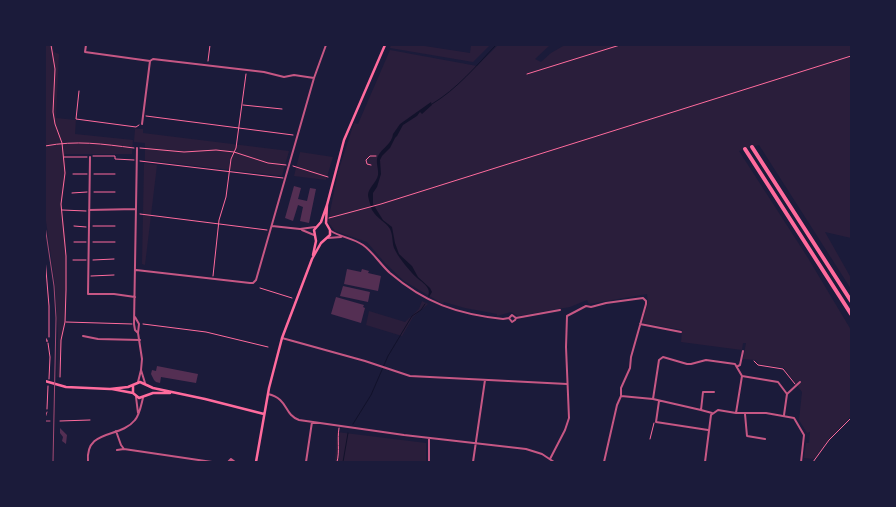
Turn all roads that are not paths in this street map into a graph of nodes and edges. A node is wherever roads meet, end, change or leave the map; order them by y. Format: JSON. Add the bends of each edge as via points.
{"nodes":[{"id":1,"x":86,"y":45,"type":"edge"},
{"id":2,"x":326,"y":45,"type":"edge"},
{"id":3,"x":385,"y":45,"type":"edge"},
{"id":4,"x":150,"y":61,"type":"junction"},
{"id":5,"x":314,"y":78,"type":"junction"},
{"id":6,"x":142,"y":124,"type":"road end"},
{"id":7,"x":752,"y":147,"type":"dead end"},
{"id":8,"x":137,"y":148,"type":"road end"},
{"id":9,"x":745,"y":150,"type":"dead end"},
{"id":10,"x":90,"y":157,"type":"road end"},
{"id":11,"x":327,"y":206,"type":"junction"},
{"id":12,"x":136,"y":209,"type":"junction"},
{"id":13,"x":88,"y":210,"type":"junction"},
{"id":14,"x":320,"y":224,"type":"junction"},
{"id":15,"x":327,"y":225,"type":"junction"},
{"id":16,"x":272,"y":226,"type":"junction"},
{"id":17,"x":315,"y":227,"type":"junction"},
{"id":18,"x":300,"y":229,"type":"junction"},
{"id":19,"x":330,"y":230,"type":"junction"},
{"id":20,"x":315,"y":236,"type":"junction"},
{"id":21,"x":345,"y":237,"type":"junction"},
{"id":22,"x":328,"y":238,"type":"junction"},
{"id":23,"x":323,"y":240,"type":"junction"},
{"id":24,"x":312,"y":259,"type":"junction"},
{"id":25,"x":136,"y":270,"type":"junction"},
{"id":26,"x":135,"y":297,"type":"junction"},
{"id":27,"x":851,"y":301,"type":"edge"},
{"id":28,"x":560,"y":310,"type":"dead end"},
{"id":29,"x":851,"y":314,"type":"edge"},
{"id":30,"x":135,"y":317,"type":"junction"},
{"id":31,"x":508,"y":318,"type":"junction"},
{"id":32,"x":516,"y":318,"type":"junction"},
{"id":33,"x":640,"y":324,"type":"junction"},
{"id":34,"x":681,"y":332,"type":"dead end"},
{"id":35,"x":138,"y":333,"type":"junction"},
{"id":36,"x":83,"y":336,"type":"dead end"},
{"id":37,"x":45,"y":338,"type":"edge"},
{"id":38,"x":282,"y":338,"type":"junction"},
{"id":39,"x":140,"y":340,"type":"junction"},
{"id":40,"x":47,"y":341,"type":"road end"},
{"id":41,"x":743,"y":351,"type":"dead end"},
{"id":42,"x":738,"y":366,"type":"junction"},
{"id":43,"x":141,"y":370,"type":"junction"},
{"id":44,"x":742,"y":376,"type":"junction"},
{"id":45,"x":485,"y":380,"type":"junction"},
{"id":46,"x":45,"y":382,"type":"edge"},
{"id":47,"x":138,"y":382,"type":"junction"},
{"id":48,"x":800,"y":382,"type":"dead end"},
{"id":49,"x":146,"y":384,"type":"junction"},
{"id":50,"x":568,"y":384,"type":"junction"},
{"id":51,"x":133,"y":386,"type":"junction"},
{"id":52,"x":110,"y":389,"type":"junction"},
{"id":53,"x":173,"y":392,"type":"junction"},
{"id":54,"x":714,"y":392,"type":"dead end"},
{"id":55,"x":133,"y":393,"type":"junction"},
{"id":56,"x":148,"y":394,"type":"junction"},
{"id":57,"x":267,"y":394,"type":"junction"},
{"id":58,"x":787,"y":394,"type":"junction"},
{"id":59,"x":621,"y":396,"type":"junction"},
{"id":60,"x":136,"y":397,"type":"junction"},
{"id":61,"x":143,"y":398,"type":"junction"},
{"id":62,"x":653,"y":400,"type":"junction"},
{"id":63,"x":659,"y":401,"type":"junction"},
{"id":64,"x":701,"y":410,"type":"junction"},
{"id":65,"x":47,"y":412,"type":"road end"},
{"id":66,"x":138,"y":413,"type":"junction"},
{"id":67,"x":712,"y":413,"type":"junction"},
{"id":68,"x":264,"y":414,"type":"junction"},
{"id":69,"x":736,"y":414,"type":"junction"},
{"id":70,"x":746,"y":414,"type":"junction"},
{"id":71,"x":784,"y":416,"type":"junction"},
{"id":72,"x":45,"y":418,"type":"edge"},
{"id":73,"x":45,"y":421,"type":"edge"},
{"id":74,"x":49,"y":421,"type":"dead end"},
{"id":75,"x":312,"y":422,"type":"junction"},
{"id":76,"x":708,"y":430,"type":"junction"},
{"id":77,"x":116,"y":431,"type":"junction"},
{"id":78,"x":429,"y":438,"type":"junction"},
{"id":79,"x":766,"y":438,"type":"dead end"},
{"id":80,"x":476,"y":444,"type":"junction"},
{"id":81,"x":121,"y":445,"type":"junction"},
{"id":82,"x":124,"y":449,"type":"junction"},
{"id":83,"x":550,"y":459,"type":"junction"},
{"id":84,"x":88,"y":462,"type":"edge"},
{"id":85,"x":212,"y":462,"type":"edge"},
{"id":86,"x":228,"y":462,"type":"edge"},
{"id":87,"x":235,"y":462,"type":"edge"},
{"id":88,"x":256,"y":462,"type":"edge"},
{"id":89,"x":306,"y":462,"type":"edge"},
{"id":90,"x":429,"y":462,"type":"edge"},
{"id":91,"x":473,"y":462,"type":"edge"},
{"id":92,"x":554,"y":462,"type":"edge"},
{"id":93,"x":604,"y":462,"type":"edge"},
{"id":94,"x":705,"y":462,"type":"edge"},
{"id":95,"x":801,"y":462,"type":"edge"}],
"edges":[{"from":1,"to":4,"type":"street","via":[[85,52]]},
{"from":2,"to":5,"type":"street"},
{"from":3,"to":11,"type":"main road","via":[[344,140]]},
{"from":4,"to":5,"type":"street"},
{"from":4,"to":6,"type":"street"},
{"from":5,"to":16,"type":"street"},
{"from":7,"to":27,"type":"highway"},
{"from":8,"to":12,"type":"street"},
{"from":9,"to":29,"type":"highway"},
{"from":10,"to":13,"type":"street"},
{"from":11,"to":14,"type":"main road"},
{"from":11,"to":15,"type":"main road"},
{"from":12,"to":13,"type":"street"},
{"from":12,"to":25,"type":"street"},
{"from":13,"to":26,"type":"street","via":[[88,294]]},
{"from":14,"to":15,"type":"main road"},
{"from":14,"to":17,"type":"main road"},
{"from":15,"to":19,"type":"main road"},
{"from":16,"to":18,"type":"street"},
{"from":16,"to":25,"type":"street","via":[[254,283]]},
{"from":17,"to":18,"type":"street"},
{"from":17,"to":20,"type":"main road"},
{"from":18,"to":20,"type":"street"},
{"from":19,"to":21,"type":"street"},
{"from":19,"to":22,"type":"main road"},
{"from":20,"to":23,"type":"main road"},
{"from":20,"to":24,"type":"main road"},
{"from":21,"to":22,"type":"street"},
{"from":21,"to":31,"type":"street","via":[[364,246],[382,266],[430,301],[461,313]]},
{"from":22,"to":23,"type":"main road"},
{"from":23,"to":24,"type":"main road"},
{"from":24,"to":38,"type":"main road"},
{"from":25,"to":26,"type":"street"},
{"from":26,"to":30,"type":"street"},
{"from":28,"to":32,"type":"street"},
{"from":30,"to":35,"type":"street","via":[[139,324]]},
{"from":30,"to":35,"type":"street"},
{"from":31,"to":32,"type":"street","via":[[512,314]]},
{"from":31,"to":32,"type":"street","via":[[512,322]]},
{"from":33,"to":34,"type":"street"},
{"from":33,"to":50,"type":"street","via":[[646,304],[639,298],[586,306],[568,314]]},
{"from":33,"to":59,"type":"street"},
{"from":35,"to":39,"type":"street"},
{"from":36,"to":39,"type":"street"},
{"from":37,"to":40,"type":"street"},
{"from":38,"to":45,"type":"street","via":[[410,376]]},
{"from":38,"to":57,"type":"main road"},
{"from":39,"to":43,"type":"street"},
{"from":41,"to":42,"type":"street"},
{"from":42,"to":44,"type":"street"},
{"from":42,"to":62,"type":"street","via":[[706,360],[687,364],[663,357],[659,360]]},
{"from":43,"to":47,"type":"street"},
{"from":43,"to":49,"type":"street"},
{"from":44,"to":58,"type":"street","via":[[778,382]]},
{"from":44,"to":69,"type":"street"},
{"from":45,"to":50,"type":"street"},
{"from":45,"to":80,"type":"street"},
{"from":46,"to":52,"type":"main road","via":[[66,387]]},
{"from":47,"to":49,"type":"main road"},
{"from":47,"to":51,"type":"main road"},
{"from":48,"to":58,"type":"street"},
{"from":49,"to":53,"type":"main road"},
{"from":49,"to":56,"type":"main road"},
{"from":50,"to":83,"type":"street","via":[[568,425]]},
{"from":51,"to":52,"type":"main road"},
{"from":51,"to":55,"type":"main road"},
{"from":52,"to":55,"type":"main road"},
{"from":53,"to":56,"type":"main road"},
{"from":53,"to":68,"type":"main road"},
{"from":54,"to":64,"type":"street","via":[[703,392]]},
{"from":55,"to":60,"type":"main road"},
{"from":56,"to":61,"type":"main road"},
{"from":57,"to":68,"type":"main road"},
{"from":57,"to":75,"type":"street","via":[[281,399],[295,418]]},
{"from":58,"to":71,"type":"street"},
{"from":59,"to":62,"type":"street"},
{"from":59,"to":93,"type":"street"},
{"from":60,"to":61,"type":"main road"},
{"from":60,"to":66,"type":"street"},
{"from":61,"to":66,"type":"street"},
{"from":62,"to":63,"type":"street"},
{"from":63,"to":64,"type":"street"},
{"from":63,"to":76,"type":"street","via":[[656,422]]},
{"from":64,"to":67,"type":"street"},
{"from":65,"to":72,"type":"street"},
{"from":66,"to":77,"type":"street","via":[[131,424]]},
{"from":67,"to":69,"type":"street","via":[[718,410]]},
{"from":67,"to":76,"type":"street"},
{"from":68,"to":88,"type":"main road"},
{"from":69,"to":70,"type":"street"},
{"from":70,"to":71,"type":"street"},
{"from":70,"to":79,"type":"street","via":[[747,436]]},
{"from":71,"to":95,"type":"street","via":[[794,418],[804,432]]},
{"from":73,"to":74,"type":"street"},
{"from":75,"to":78,"type":"street"},
{"from":75,"to":89,"type":"street"},
{"from":76,"to":94,"type":"street"},
{"from":77,"to":81,"type":"street"},
{"from":77,"to":84,"type":"street","via":[[95,440]]},
{"from":78,"to":80,"type":"street"},
{"from":78,"to":90,"type":"street"},
{"from":80,"to":83,"type":"street","via":[[526,449]]},
{"from":80,"to":91,"type":"street"},
{"from":81,"to":82,"type":"street"},
{"from":81,"to":82,"type":"street","via":[[116,450]]},
{"from":82,"to":85,"type":"street"},
{"from":83,"to":92,"type":"street"},
{"from":86,"to":87,"type":"street","via":[[231,459]]}]}
